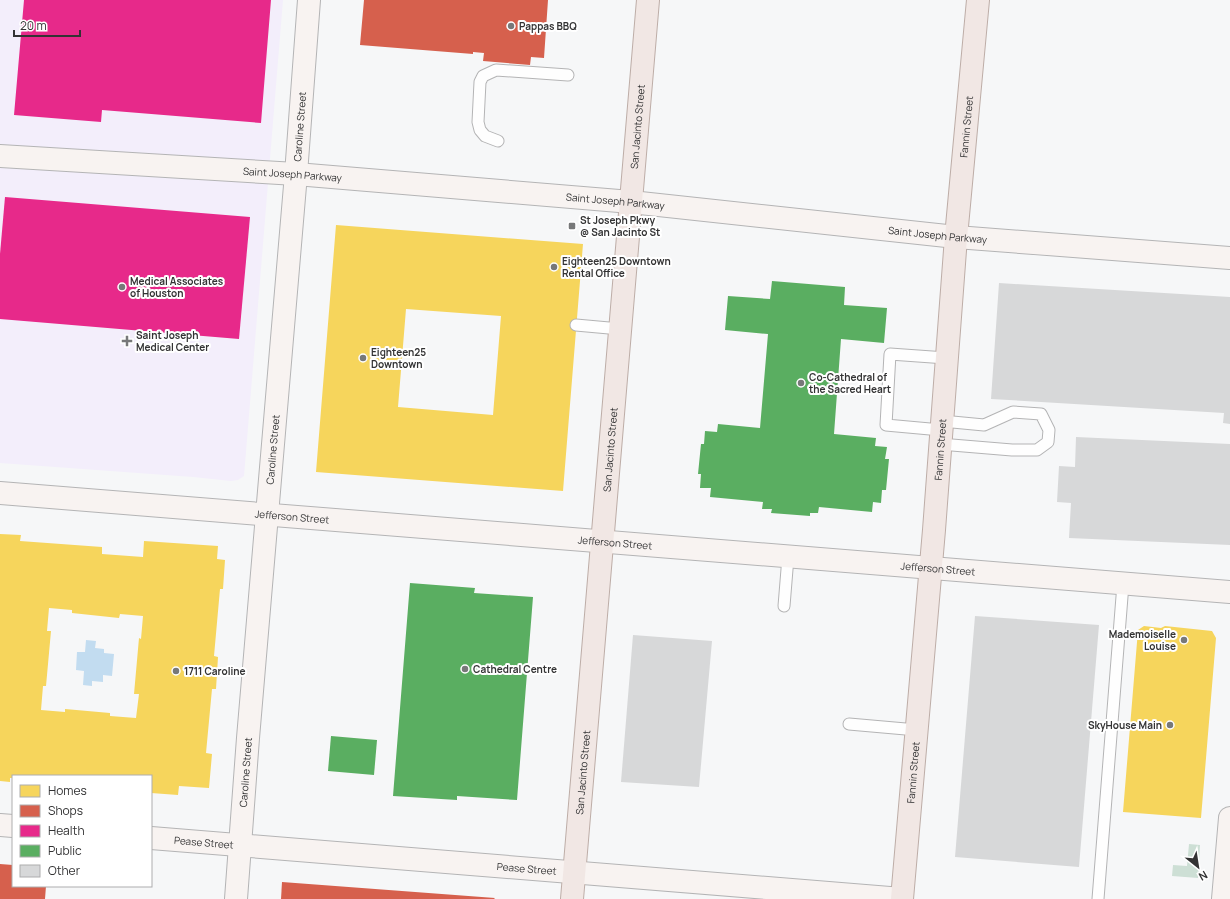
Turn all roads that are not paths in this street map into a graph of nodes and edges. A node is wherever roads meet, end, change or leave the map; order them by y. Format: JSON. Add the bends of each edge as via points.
{"nodes":[{"id":1,"x":309,"y":0,"type":"edge"},
{"id":2,"x":648,"y":0,"type":"edge"},
{"id":3,"x":978,"y":0,"type":"edge"},
{"id":4,"x":568,"y":75,"type":"dead end"},
{"id":5,"x":498,"y":140,"type":"dead end"},
{"id":6,"x":0,"y":156,"type":"edge"},
{"id":7,"x":296,"y":174,"type":"junction"},
{"id":8,"x":631,"y":202,"type":"junction"},
{"id":9,"x":956,"y":237,"type":"junction"},
{"id":10,"x":1230,"y":258,"type":"edge"},
{"id":11,"x":576,"y":325,"type":"dead end"},
{"id":12,"x":620,"y":329,"type":"junction"},
{"id":13,"x":946,"y":358,"type":"junction"},
{"id":14,"x":941,"y":432,"type":"junction"},
{"id":15,"x":0,"y":493,"type":"edge"},
{"id":16,"x":266,"y":514,"type":"junction"},
{"id":17,"x":602,"y":542,"type":"junction"},
{"id":18,"x":788,"y":557,"type":"junction"},
{"id":19,"x":931,"y":568,"type":"junction"},
{"id":20,"x":1122,"y":584,"type":"junction"},
{"id":21,"x":1230,"y":592,"type":"edge"},
{"id":22,"x":784,"y":606,"type":"dead end"},
{"id":23,"x":849,"y":724,"type":"dead end"},
{"id":24,"x":917,"y":730,"type":"junction"},
{"id":25,"x":1230,"y":818,"type":"edge"},
{"id":26,"x":0,"y":825,"type":"edge"},
{"id":27,"x":12,"y":826,"type":"edge"},
{"id":28,"x":152,"y":838,"type":"edge"},
{"id":29,"x":240,"y":845,"type":"junction"},
{"id":30,"x":574,"y":872,"type":"junction"},
{"id":31,"x":236,"y":899,"type":"edge"},
{"id":32,"x":572,"y":899,"type":"edge"},
{"id":33,"x":902,"y":899,"type":"edge"},
{"id":34,"x":1098,"y":899,"type":"edge"},
{"id":35,"x":1223,"y":899,"type":"edge"}],
"edges":[{"from":1,"to":7,"type":"street","name":"Caroline Street"},
{"from":2,"to":8,"type":"main road","name":"San Jacinto Street"},
{"from":3,"to":9,"type":"main road","name":"Fannin Street"},
{"from":4,"to":5,"type":"lane","via":[[496,70],[483,76],[480,82],[478,122],[485,136]]},
{"from":6,"to":7,"type":"street","name":"Saint Joseph Parkway"},
{"from":7,"to":8,"type":"street","name":"Saint Joseph Parkway"},
{"from":7,"to":16,"type":"street","name":"Caroline Street"},
{"from":8,"to":9,"type":"street","name":"Saint Joseph Parkway"},
{"from":8,"to":12,"type":"main road","name":"San Jacinto Street"},
{"from":9,"to":10,"type":"street","name":"Saint Joseph Parkway"},
{"from":9,"to":13,"type":"main road","name":"Fannin Street"},
{"from":11,"to":12,"type":"lane"},
{"from":12,"to":17,"type":"main road","name":"San Jacinto Street"},
{"from":13,"to":14,"type":"main road","name":"Fannin Street"},
{"from":13,"to":14,"type":"lane","via":[[890,354],[886,425]]},
{"from":14,"to":14,"type":"lane","via":[[1012,450],[1037,450],[1048,442],[1049,436],[1049,430],[1041,414],[1013,412],[984,425]]},
{"from":14,"to":19,"type":"main road","name":"Fannin Street"},
{"from":15,"to":16,"type":"street","name":"Jefferson Street"},
{"from":16,"to":17,"type":"street","name":"Jefferson Street"},
{"from":16,"to":29,"type":"street","name":"Caroline Street"},
{"from":17,"to":18,"type":"street","name":"Jefferson Street"},
{"from":17,"to":30,"type":"main road","name":"San Jacinto Street"},
{"from":18,"to":19,"type":"street","name":"Jefferson Street"},
{"from":18,"to":22,"type":"lane"},
{"from":19,"to":20,"type":"street","name":"Jefferson Street"},
{"from":19,"to":24,"type":"main road","name":"Fannin Street"},
{"from":20,"to":21,"type":"street","name":"Jefferson Street"},
{"from":20,"to":34,"type":"lane"},
{"from":23,"to":24,"type":"lane"},
{"from":24,"to":33,"type":"main road","name":"Fannin Street"},
{"from":25,"to":35,"type":"street"},
{"from":26,"to":27,"type":"street"},
{"from":28,"to":29,"type":"street","name":"Pease Street"},
{"from":29,"to":30,"type":"street","name":"Pease Street"},
{"from":29,"to":31,"type":"street","name":"Caroline Street"},
{"from":30,"to":32,"type":"main road","name":"San Jacinto Street"},
{"from":30,"to":33,"type":"street","name":"Pease Street"}]}
